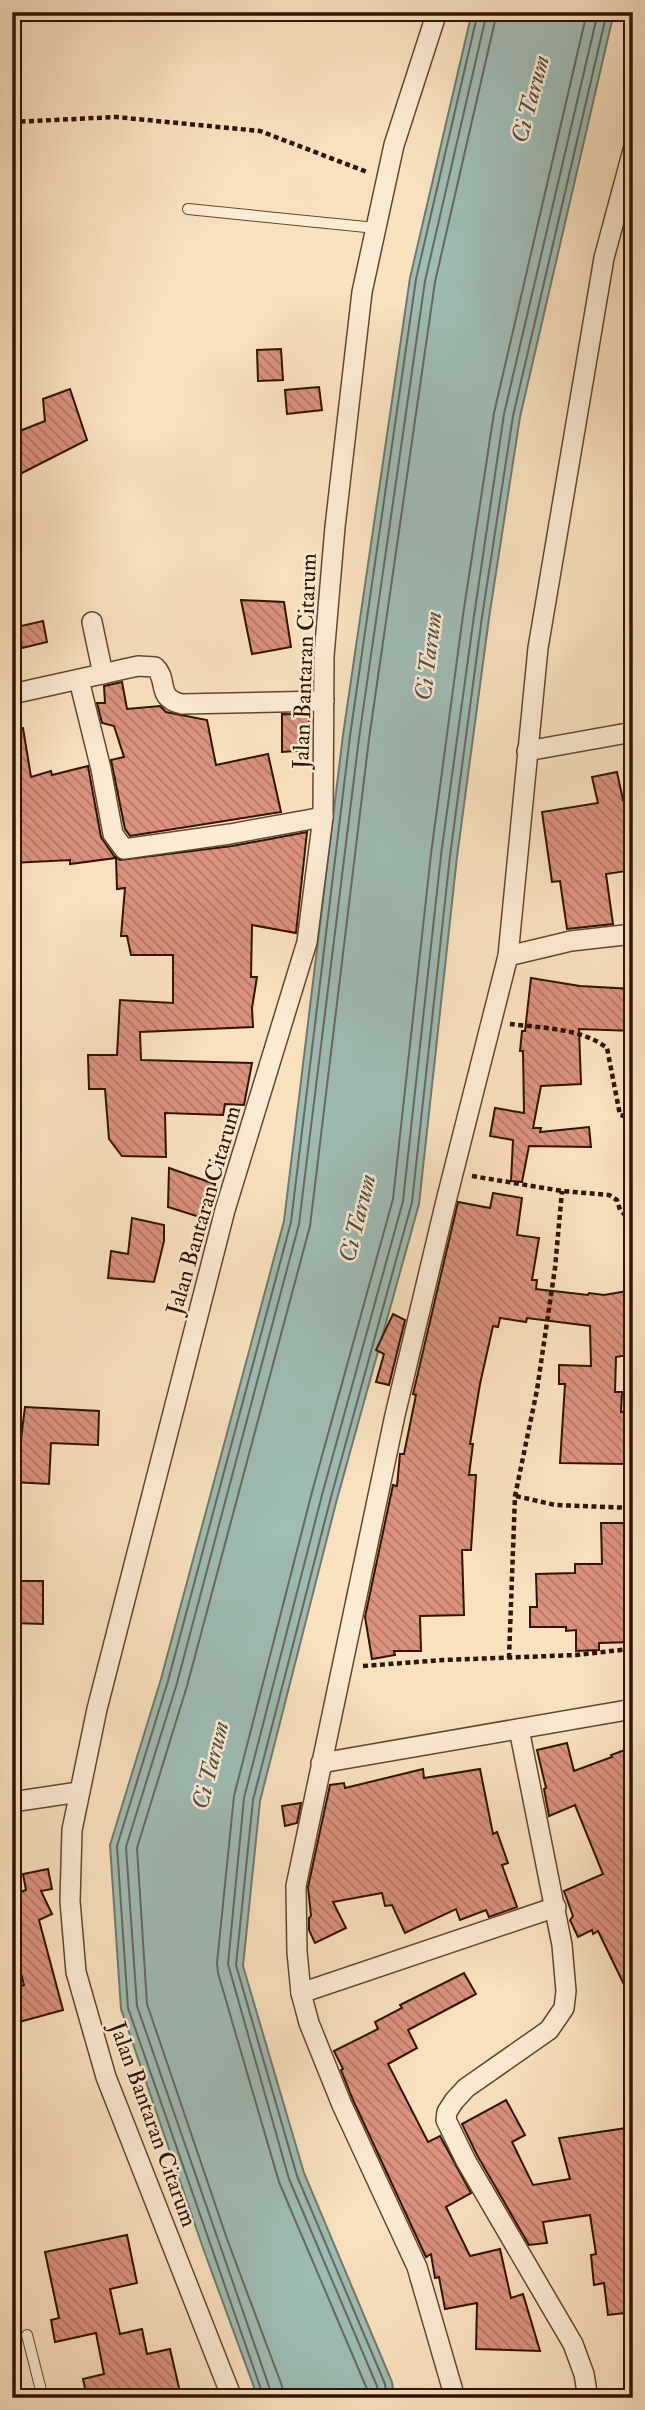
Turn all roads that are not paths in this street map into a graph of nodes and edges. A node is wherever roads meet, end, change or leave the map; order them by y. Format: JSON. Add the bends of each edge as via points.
{"nodes":[{"id":1,"x":436,"y":12,"type":"edge"},
{"id":2,"x":633,"y":150,"type":"edge"},
{"id":3,"x":188,"y":209,"type":"dead end"},
{"id":4,"x":376,"y":228,"type":"junction"},
{"id":5,"x":92,"y":622,"type":"dead end"},
{"id":6,"x":103,"y":674,"type":"junction"},
{"id":7,"x":79,"y":680,"type":"junction"},
{"id":8,"x":12,"y":694,"type":"edge"},
{"id":9,"x":324,"y":701,"type":"junction"},
{"id":10,"x":633,"y":732,"type":"edge"},
{"id":11,"x":527,"y":751,"type":"junction"},
{"id":12,"x":323,"y":817,"type":"junction"},
{"id":13,"x":633,"y":934,"type":"edge"},
{"id":14,"x":508,"y":956,"type":"junction"},
{"id":15,"x":633,"y":1709,"type":"edge"},
{"id":16,"x":519,"y":1729,"type":"junction"},
{"id":17,"x":321,"y":1763,"type":"junction"},
{"id":18,"x":79,"y":1792,"type":"junction"},
{"id":19,"x":12,"y":1802,"type":"edge"},
{"id":20,"x":556,"y":1907,"type":"junction"},
{"id":21,"x":301,"y":1993,"type":"junction"},
{"id":22,"x":27,"y":2335,"type":"dead end"},
{"id":23,"x":43,"y":2398,"type":"edge"},
{"id":24,"x":232,"y":2398,"type":"edge"},
{"id":25,"x":454,"y":2398,"type":"edge"},
{"id":26,"x":588,"y":2398,"type":"edge"}],
"edges":[{"from":1,"to":4,"type":"street","name":"Jalan Bantaran Citarum","via":[[394,145]]},
{"from":2,"to":11,"type":"street","via":[[604,258],[538,648]]},
{"from":3,"to":4,"type":"lane"},
{"from":4,"to":9,"type":"street","name":"Jalan Bantaran Citarum","via":[[362,292],[335,527]]},
{"from":5,"to":6,"type":"street"},
{"from":6,"to":7,"type":"street"},
{"from":6,"to":9,"type":"street","via":[[155,667],[164,693],[182,704]]},
{"from":7,"to":8,"type":"street"},
{"from":7,"to":12,"type":"street","via":[[113,835],[124,849]]},
{"from":9,"to":12,"type":"street","name":"Jalan Bantaran Citarum"},
{"from":10,"to":11,"type":"street"},
{"from":11,"to":14,"type":"street"},
{"from":12,"to":18,"type":"street","name":"Jalan Bantaran Citarum","via":[[307,942],[225,1210]]},
{"from":13,"to":14,"type":"street"},
{"from":14,"to":17,"type":"street","via":[[395,1415]]},
{"from":15,"to":16,"type":"street"},
{"from":16,"to":17,"type":"street"},
{"from":16,"to":20,"type":"street"},
{"from":17,"to":21,"type":"street","via":[[296,1886]]},
{"from":18,"to":19,"type":"street"},
{"from":18,"to":24,"type":"street","name":"Jalan Bantaran Citarum","via":[[72,1830],[70,1901],[76,1972],[106,2077]]},
{"from":20,"to":21,"type":"street"},
{"from":20,"to":26,"type":"street","via":[[564,2008],[549,2030],[466,2088],[446,2120],[573,2344]]},
{"from":21,"to":25,"type":"street","via":[[342,2105],[417,2267]]},
{"from":22,"to":23,"type":"lane"}]}
